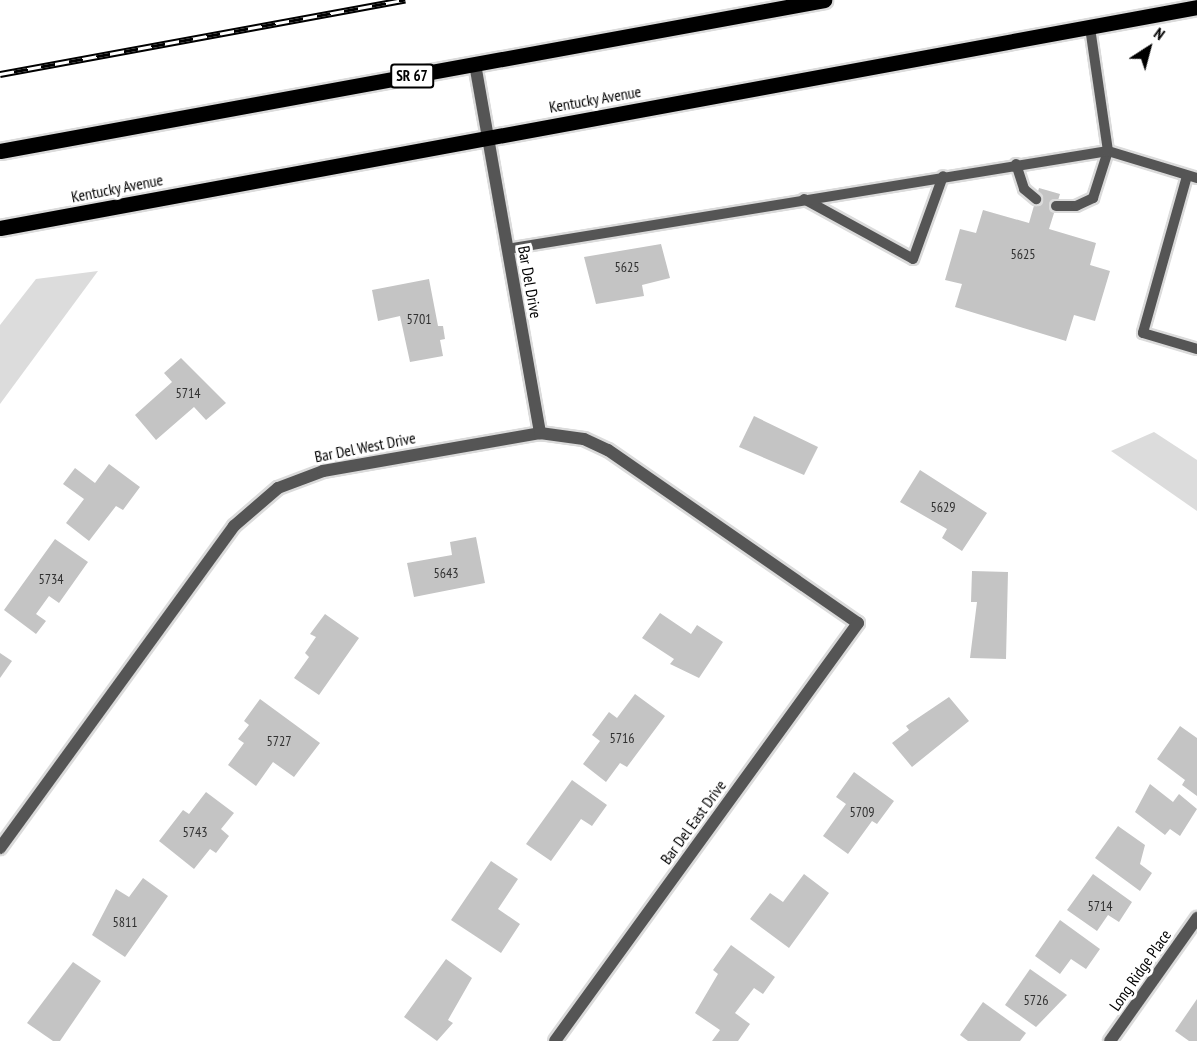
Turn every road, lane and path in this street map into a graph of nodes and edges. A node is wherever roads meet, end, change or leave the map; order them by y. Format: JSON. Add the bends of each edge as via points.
{"nodes":[{"id":1,"x":824,"y":0,"type":"edge"},
{"id":2,"x":1197,"y":7,"type":"edge"},
{"id":3,"x":1090,"y":27,"type":"junction"},
{"id":4,"x":475,"y":64,"type":"junction"},
{"id":5,"x":488,"y":137,"type":"junction"},
{"id":6,"x":0,"y":151,"type":"edge"},
{"id":7,"x":1108,"y":151,"type":"junction"},
{"id":8,"x":1016,"y":164,"type":"junction"},
{"id":9,"x":943,"y":176,"type":"junction"},
{"id":10,"x":1192,"y":177,"type":"edge"},
{"id":11,"x":804,"y":199,"type":"junction"},
{"id":12,"x":1036,"y":199,"type":"dead end"},
{"id":13,"x":1056,"y":206,"type":"dead end"},
{"id":14,"x":0,"y":228,"type":"edge"},
{"id":15,"x":507,"y":249,"type":"junction"},
{"id":16,"x":1197,"y":349,"type":"edge"},
{"id":17,"x":540,"y":433,"type":"junction"},
{"id":18,"x":858,"y":623,"type":"joint"},
{"id":19,"x":0,"y":848,"type":"edge"},
{"id":20,"x":1197,"y":918,"type":"edge"},
{"id":21,"x":555,"y":1041,"type":"edge"},
{"id":22,"x":1110,"y":1041,"type":"edge"}],
"edges":[{"from":1,"to":4,"type":"main road","number":"SR 67"},
{"from":2,"to":3,"type":"main road","name":"Kentucky Avenue"},
{"from":3,"to":5,"type":"main road","name":"Kentucky Avenue"},
{"from":3,"to":7,"type":"lane"},
{"from":4,"to":5,"type":"street"},
{"from":4,"to":6,"type":"main road","number":"SR 67"},
{"from":5,"to":14,"type":"main road","name":"Kentucky Avenue"},
{"from":5,"to":15,"type":"street","name":"Bar Del Drive"},
{"from":7,"to":8,"type":"lane"},
{"from":7,"to":10,"type":"lane"},
{"from":7,"to":13,"type":"lane","via":[[1093,198],[1076,207]]},
{"from":8,"to":9,"type":"lane"},
{"from":8,"to":12,"type":"lane","via":[[1024,189]]},
{"from":9,"to":11,"type":"lane"},
{"from":9,"to":11,"type":"lane","via":[[913,260]]},
{"from":10,"to":16,"type":"lane","via":[[1143,333]]},
{"from":11,"to":15,"type":"lane"},
{"from":15,"to":17,"type":"street","name":"Bar Del Drive"},
{"from":17,"to":18,"type":"street","name":"Bar Del West Drive","via":[[584,440],[608,450]]},
{"from":17,"to":19,"type":"street","name":"Bar Del West Drive","via":[[323,471],[278,488],[260,501],[227,535]]},
{"from":18,"to":21,"type":"street","name":"Bar Del East Drive"},
{"from":20,"to":22,"type":"street","name":"Long Ridge Place"}]}
